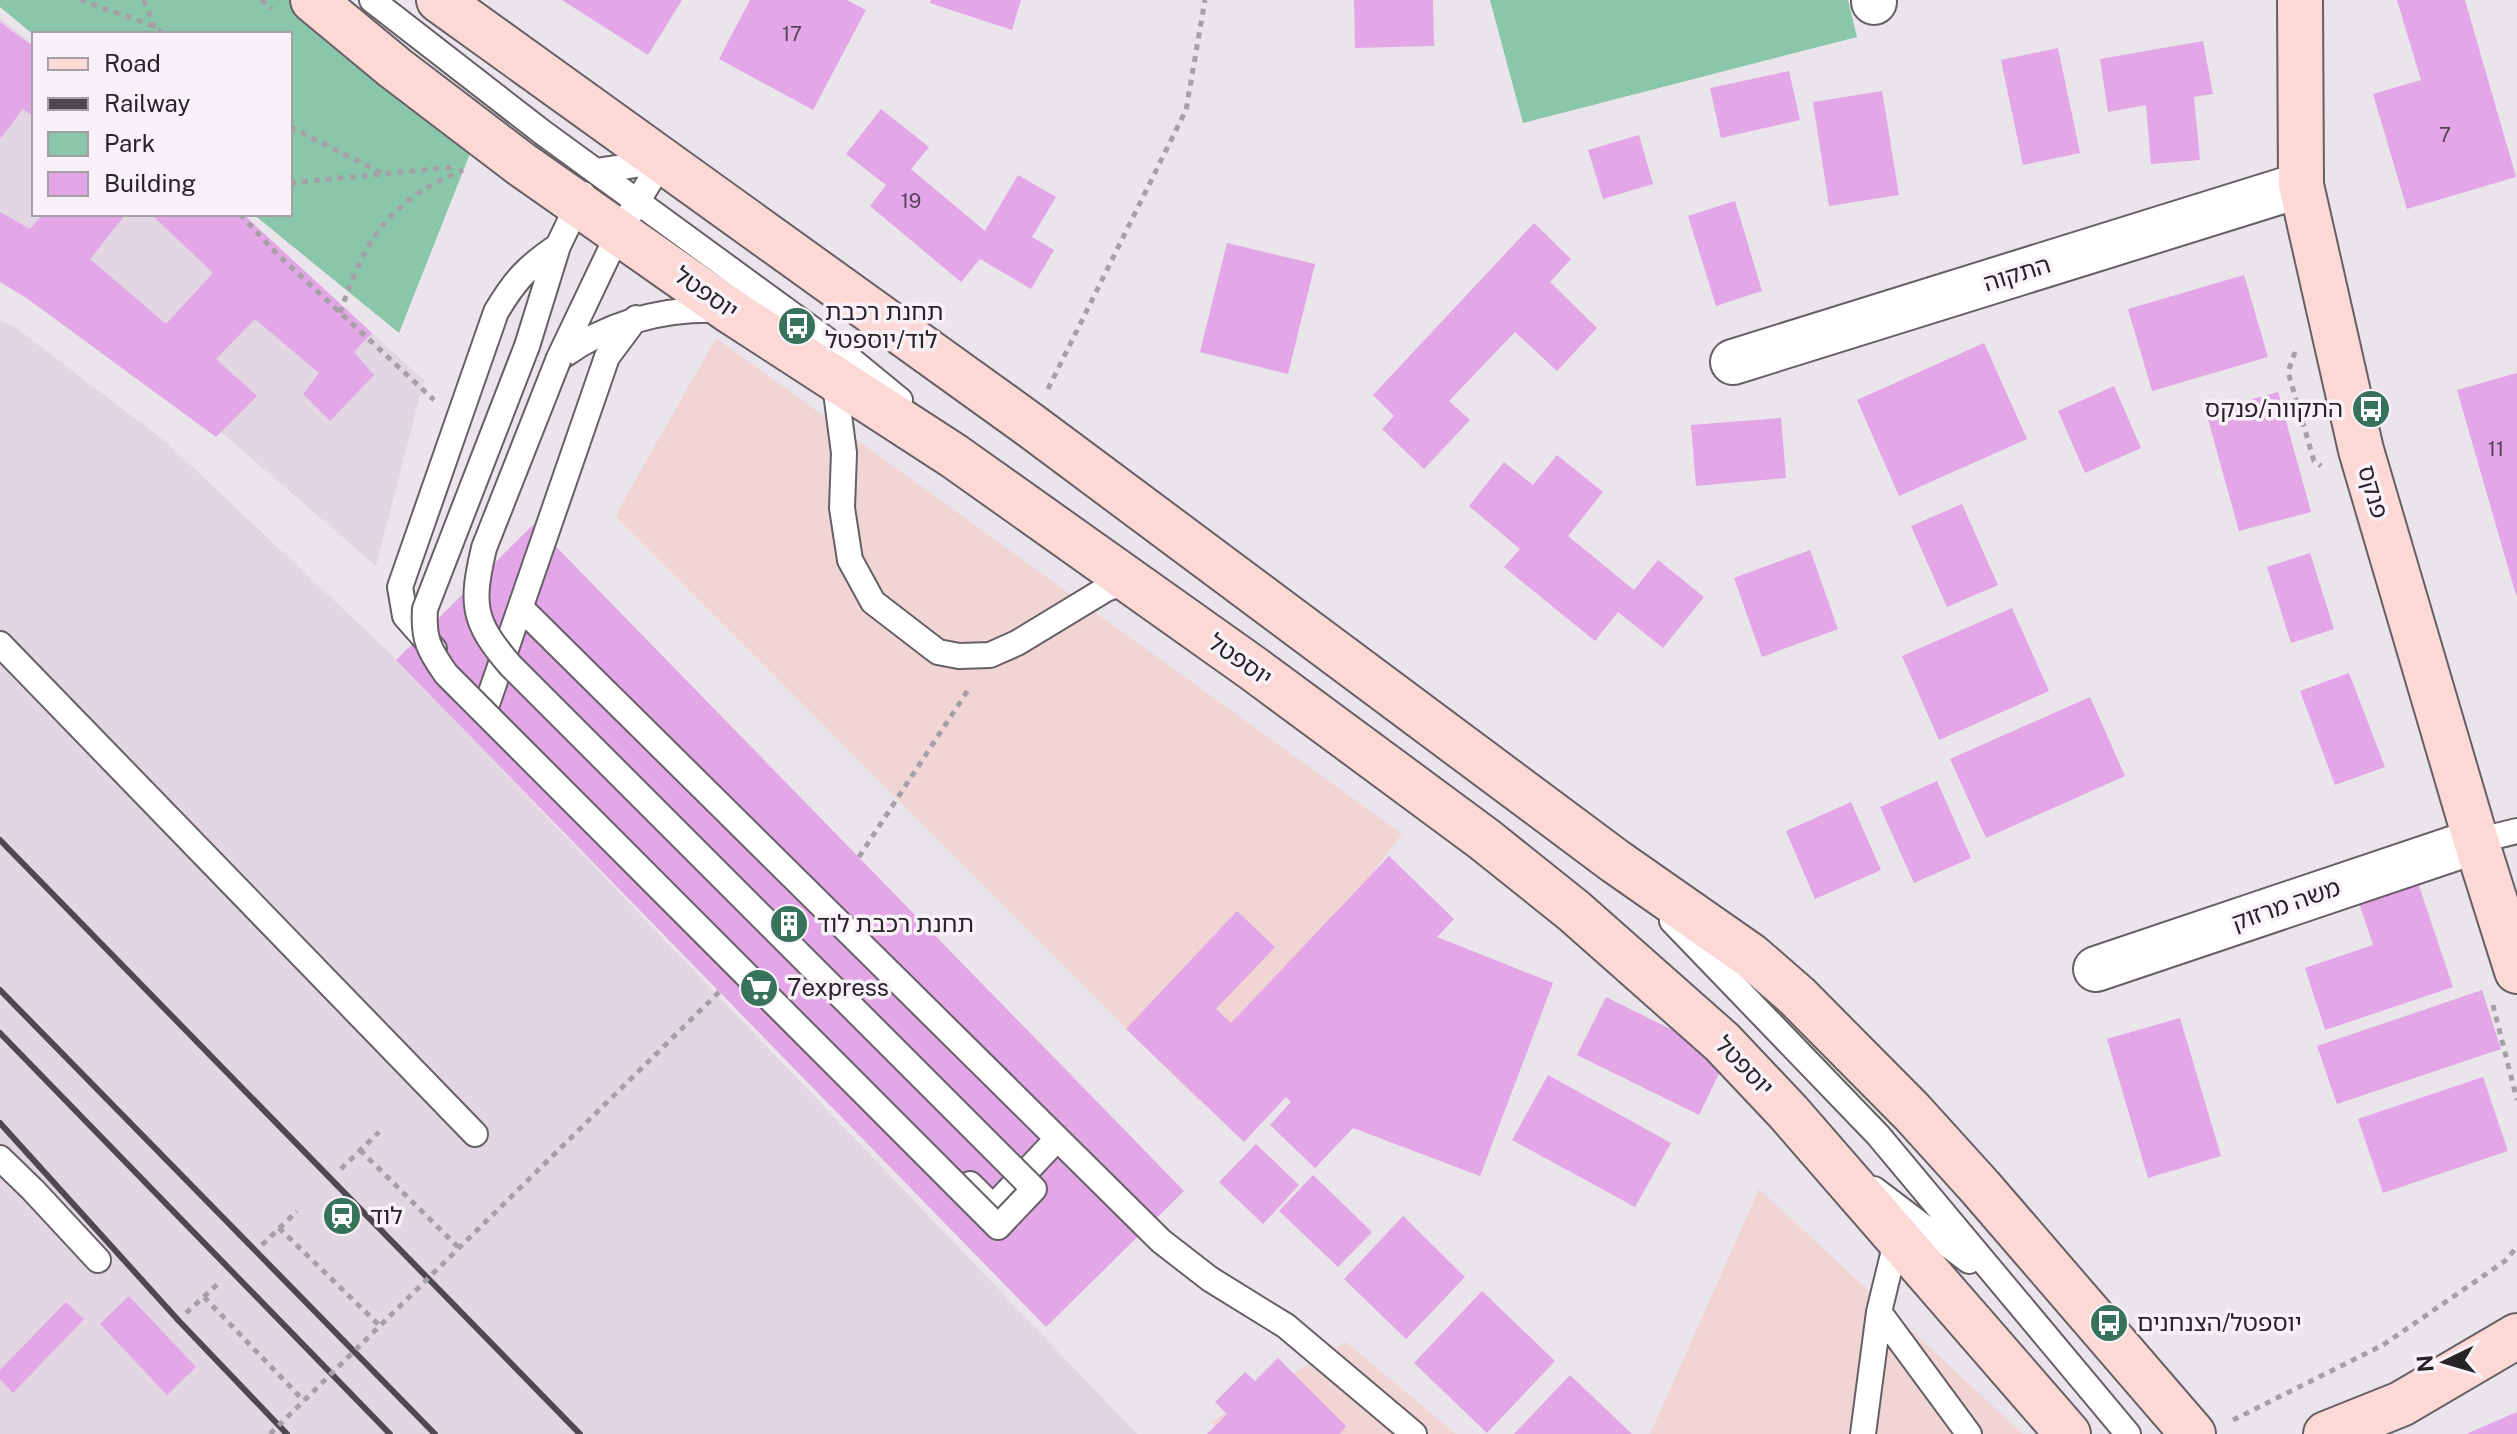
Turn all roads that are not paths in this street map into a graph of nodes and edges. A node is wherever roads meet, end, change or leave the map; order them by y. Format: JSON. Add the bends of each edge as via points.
{"nodes":[{"id":1,"x":313,"y":0,"type":"edge"},
{"id":2,"x":372,"y":0,"type":"edge"},
{"id":3,"x":439,"y":0,"type":"edge"},
{"id":4,"x":2300,"y":0,"type":"edge"},
{"id":5,"x":662,"y":161,"type":"junction"},
{"id":6,"x":2301,"y":185,"type":"junction"},
{"id":7,"x":587,"y":188,"type":"junction"},
{"id":8,"x":628,"y":217,"type":"junction"},
{"id":9,"x":558,"y":246,"type":"junction"},
{"id":10,"x":729,"y":310,"type":"junction"},
{"id":11,"x":636,"y":318,"type":"junction"},
{"id":12,"x":559,"y":358,"type":"junction"},
{"id":13,"x":1733,"y":362,"type":"dead end"},
{"id":14,"x":834,"y":377,"type":"junction"},
{"id":15,"x":954,"y":456,"type":"junction"},
{"id":16,"x":1128,"y":581,"type":"junction"},
{"id":17,"x":521,"y":608,"type":"junction"},
{"id":18,"x":0,"y":644,"type":"edge"},
{"id":19,"x":487,"y":704,"type":"junction"},
{"id":20,"x":2496,"y":836,"type":"edge"},
{"id":21,"x":1615,"y":861,"type":"junction"},
{"id":22,"x":2096,"y":969,"type":"dead end"},
{"id":23,"x":2517,"y":971,"type":"edge"},
{"id":24,"x":475,"y":1134,"type":"dead end"},
{"id":25,"x":1057,"y":1139,"type":"junction"},
{"id":26,"x":1826,"y":1156,"type":"junction"},
{"id":27,"x":0,"y":1158,"type":"edge"},
{"id":28,"x":1897,"y":1238,"type":"junction"},
{"id":29,"x":98,"y":1260,"type":"dead end"},
{"id":30,"x":2010,"y":1296,"type":"junction"},
{"id":31,"x":1879,"y":1312,"type":"junction"},
{"id":32,"x":2517,"y":1336,"type":"edge"},
{"id":33,"x":2386,"y":1419,"type":"edge"},
{"id":34,"x":2208,"y":1429,"type":"edge"},
{"id":35,"x":1414,"y":1434,"type":"edge"},
{"id":36,"x":1863,"y":1434,"type":"edge"},
{"id":37,"x":1969,"y":1434,"type":"edge"},
{"id":38,"x":2068,"y":1434,"type":"edge"},
{"id":39,"x":2128,"y":1434,"type":"edge"},
{"id":40,"x":2326,"y":1434,"type":"edge"}],
"edges":[{"from":1,"to":7,"type":"main road","name":"יוספטל","via":[[521,164]]},
{"from":2,"to":7,"type":"lane"},
{"from":3,"to":5,"type":"main road"},
{"from":4,"to":6,"type":"main road","name":"פנקס"},
{"from":5,"to":7,"type":"lane"},
{"from":5,"to":8,"type":"lane"},
{"from":5,"to":21,"type":"main road","via":[[1030,425]]},
{"from":6,"to":13,"type":"street","name":"התקוה"},
{"from":6,"to":20,"type":"main road","name":"פנקס","via":[[2361,450]]},
{"from":7,"to":8,"type":"main road","name":"יוספטל"},
{"from":7,"to":9,"type":"lane"},
{"from":8,"to":10,"type":"main road","name":"יוספטל"},
{"from":8,"to":12,"type":"lane"},
{"from":8,"to":15,"type":"lane","via":[[858,363]]},
{"from":9,"to":12,"type":"lane","bridge":true,"via":[[527,346],[425,609],[424,632],[431,654],[998,1227],[1034,1189],[510,665],[480,624],[476,603],[484,548]]},
{"from":9,"to":19,"type":"lane","via":[[530,265],[496,312],[400,587],[411,625]]},
{"from":10,"to":11,"type":"lane","via":[[682,310]]},
{"from":10,"to":14,"type":"main road","name":"יוספטל"},
{"from":11,"to":12,"type":"lane","via":[[597,333]]},
{"from":11,"to":17,"type":"lane","via":[[607,357]]},
{"from":14,"to":15,"type":"main road","name":"יוספטל"},
{"from":14,"to":16,"type":"lane","via":[[850,560],[873,602],[938,652],[990,655]]},
{"from":15,"to":16,"type":"main road","name":"יוספטל"},
{"from":16,"to":26,"type":"main road","name":"יוספטל","via":[[1484,839],[1574,911],[1722,1042]]},
{"from":17,"to":19,"type":"lane"},
{"from":17,"to":25,"type":"lane"},
{"from":18,"to":24,"type":"lane"},
{"from":19,"to":25,"type":"lane","via":[[993,1207]]},
{"from":20,"to":22,"type":"street","name":"משה מרזוק"},
{"from":20,"to":23,"type":"main road","name":"פנקס"},
{"from":21,"to":30,"type":"lane","via":[[1878,1135]]},
{"from":21,"to":34,"type":"main road","via":[[1751,956],[1839,1036]]},
{"from":25,"to":35,"type":"lane","via":[[1161,1241],[1286,1326]]},
{"from":26,"to":28,"type":"main road","name":"יוספטל"},
{"from":26,"to":30,"type":"lane","via":[[1950,1245]]},
{"from":27,"to":29,"type":"lane"},
{"from":28,"to":31,"type":"lane"},
{"from":28,"to":38,"type":"main road","name":"יוספטל"},
{"from":30,"to":39,"type":"lane"},
{"from":31,"to":36,"type":"lane"},
{"from":31,"to":37,"type":"lane"},
{"from":32,"to":33,"type":"main road"},
{"from":33,"to":40,"type":"main road"}]}
